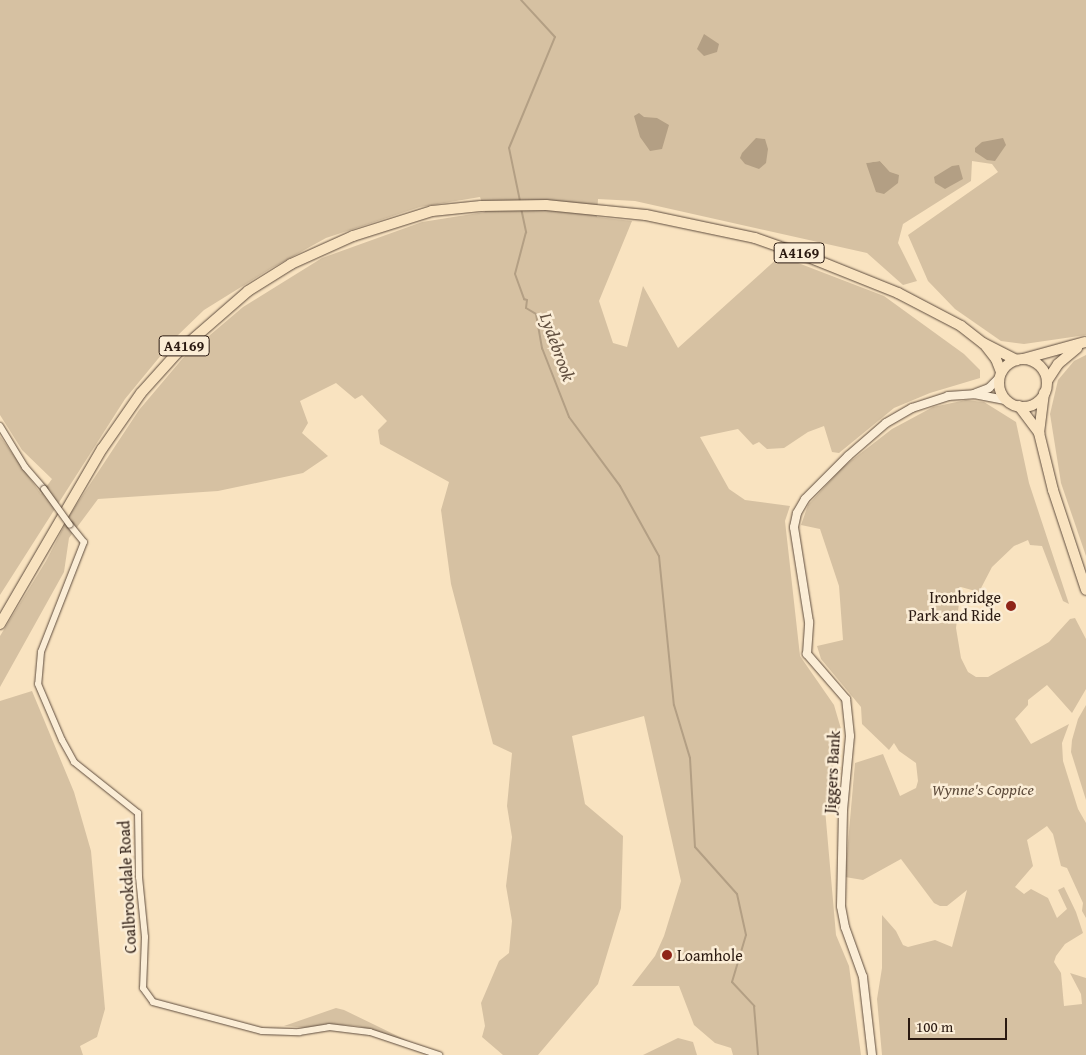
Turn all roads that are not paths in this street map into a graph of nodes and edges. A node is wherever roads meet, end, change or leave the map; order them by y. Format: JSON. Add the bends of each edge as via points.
{"nodes":[{"id":1,"x":982,"y":342,"type":"junction"},
{"id":2,"x":1085,"y":342,"type":"edge"},
{"id":3,"x":1020,"y":359,"type":"junction"},
{"id":4,"x":1000,"y":376,"type":"junction"},
{"id":5,"x":1047,"y":381,"type":"junction"},
{"id":6,"x":1044,"y":393,"type":"junction"},
{"id":7,"x":974,"y":394,"type":"junction"},
{"id":8,"x":1006,"y":400,"type":"junction"},
{"id":9,"x":1019,"y":406,"type":"junction"},
{"id":10,"x":0,"y":426,"type":"edge"},
{"id":11,"x":1039,"y":433,"type":"junction"},
{"id":12,"x":1086,"y":590,"type":"edge"},
{"id":13,"x":0,"y":624,"type":"edge"},
{"id":14,"x":439,"y":1055,"type":"edge"},
{"id":15,"x":872,"y":1055,"type":"edge"}],
"edges":[{"from":1,"to":3,"type":"main road","number":"A4169"},
{"from":1,"to":4,"type":"main road","number":"A4169","via":[[996,359]]},
{"from":1,"to":13,"type":"main road","number":"A4169","via":[[961,326],[898,294],[806,256],[755,238],[646,215],[546,205],[481,206],[432,211],[393,222],[322,248],[248,291],[176,353],[141,393],[102,448]]},
{"from":2,"to":3,"type":"main road"},
{"from":2,"to":5,"type":"main road","via":[[1058,364]]},
{"from":3,"to":4,"type":"main road","via":[[1005,367]]},
{"from":3,"to":5,"type":"main road","via":[[1037,363]]},
{"from":4,"to":7,"type":"street","name":"Jiggers Bank","via":[[989,388]]},
{"from":4,"to":8,"type":"main road","via":[[999,386]]},
{"from":5,"to":6,"type":"main road"},
{"from":6,"to":9,"type":"main road","via":[[1034,404]]},
{"from":6,"to":11,"type":"main road"},
{"from":7,"to":8,"type":"street","name":"Jiggers Bank"},
{"from":7,"to":15,"type":"street","name":"Jiggers Bank","via":[[948,396],[912,408],[886,423],[805,499],[794,527],[809,622],[807,654],[846,700],[850,736],[843,810],[841,906],[863,978]]},
{"from":8,"to":9,"type":"main road"},
{"from":9,"to":11,"type":"main road"},
{"from":10,"to":14,"type":"street","name":"Coalbrookdale Road","bridge":true,"via":[[25,467],[84,542],[41,652],[38,684],[74,762],[138,813],[139,877],[146,937],[143,988],[153,1002],[262,1031],[299,1032],[329,1027],[370,1032]]},
{"from":11,"to":12,"type":"main road","via":[[1053,490]]}]}
